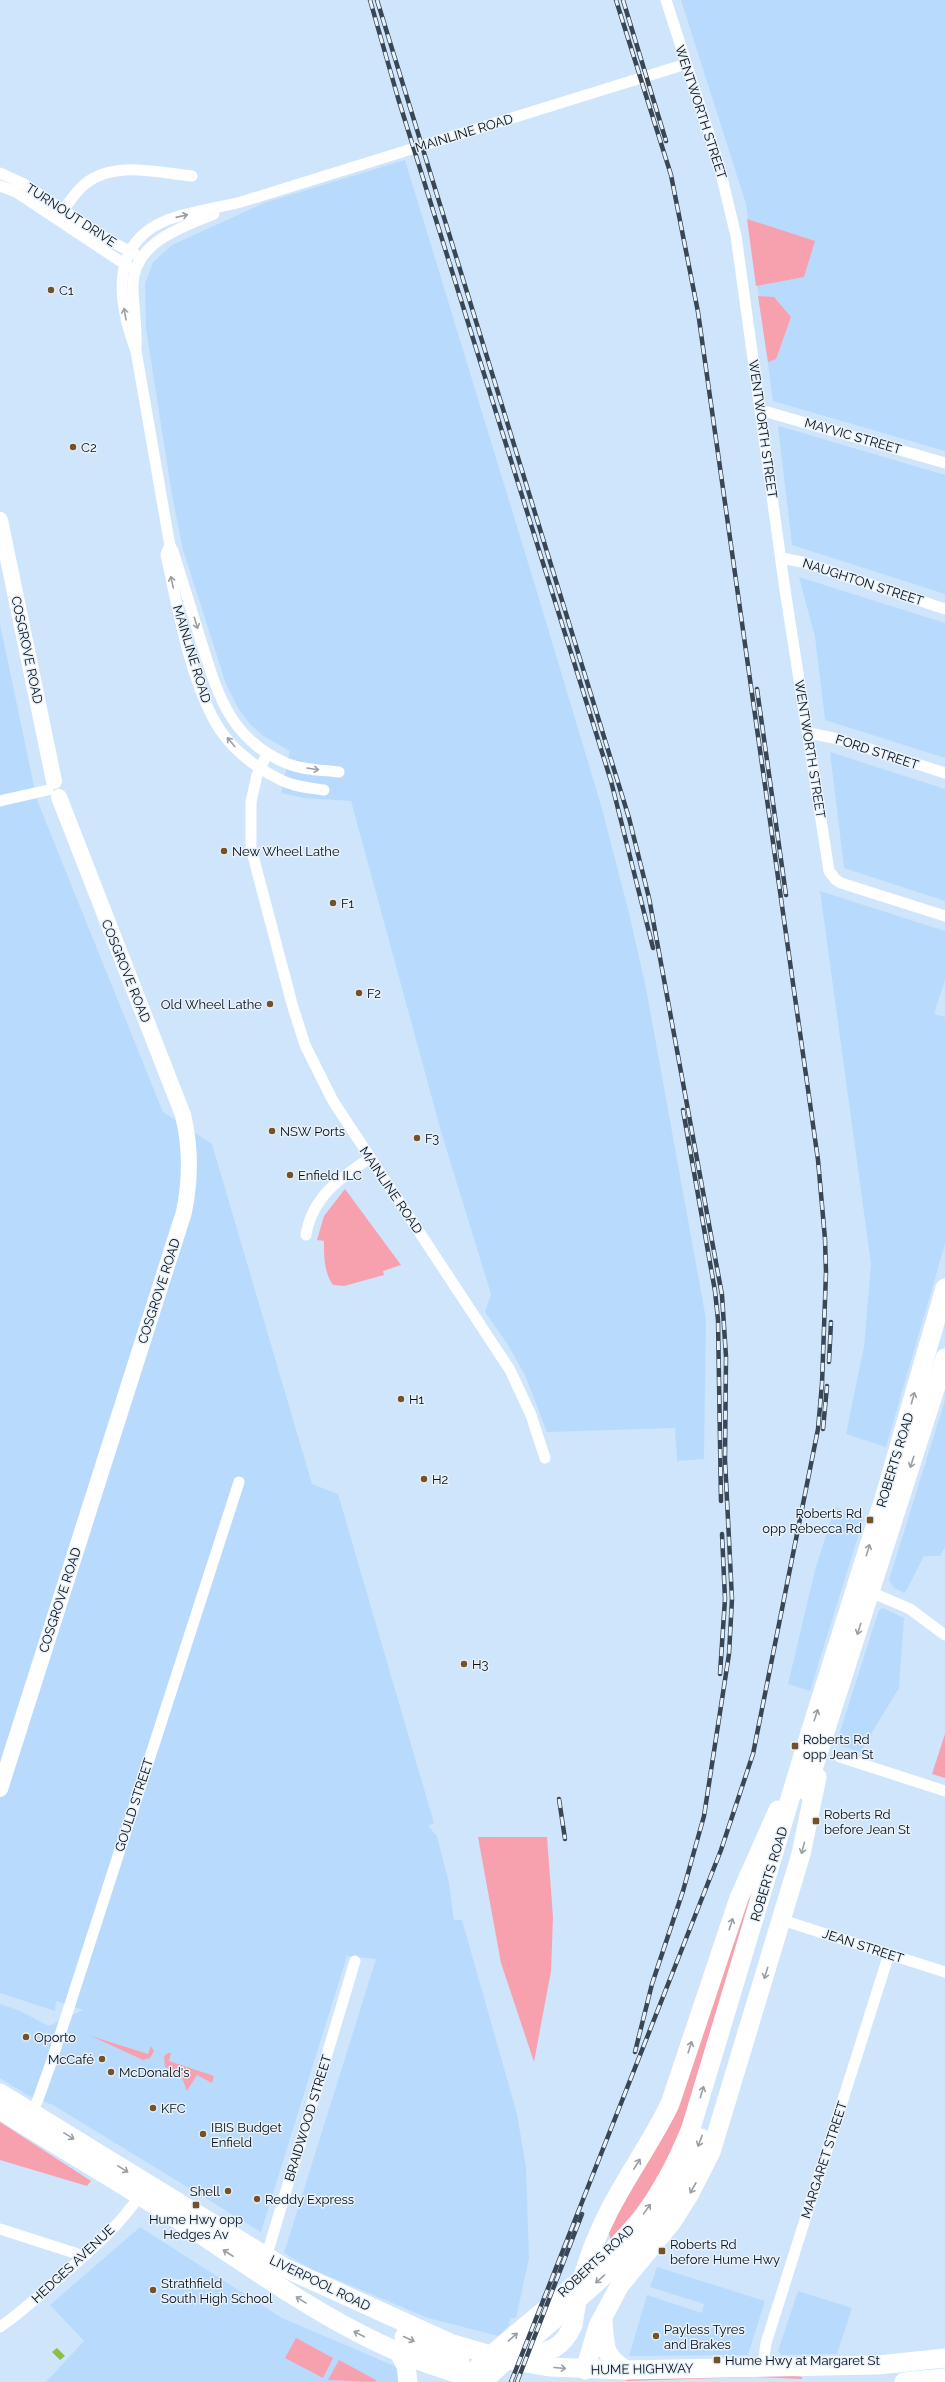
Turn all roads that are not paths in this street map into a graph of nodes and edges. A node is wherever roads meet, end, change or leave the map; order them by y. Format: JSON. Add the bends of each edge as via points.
{"nodes":[{"id":1,"x":666,"y":0,"type":"edge"},
{"id":2,"x":686,"y":64,"type":"junction"},
{"id":3,"x":0,"y":173,"type":"edge"},
{"id":4,"x":192,"y":176,"type":"dead end"},
{"id":5,"x":0,"y":186,"type":"edge"},
{"id":6,"x":241,"y":202,"type":"junction"},
{"id":7,"x":60,"y":214,"type":"junction"},
{"id":8,"x":130,"y":252,"type":"junction"},
{"id":9,"x":142,"y":258,"type":"junction"},
{"id":10,"x":123,"y":264,"type":"junction"},
{"id":11,"x":135,"y":269,"type":"junction"},
{"id":12,"x":136,"y":352,"type":"junction"},
{"id":13,"x":760,"y":410,"type":"junction"},
{"id":14,"x":945,"y":463,"type":"edge"},
{"id":15,"x":0,"y":520,"type":"edge"},
{"id":16,"x":170,"y":546,"type":"junction"},
{"id":17,"x":781,"y":558,"type":"junction"},
{"id":18,"x":945,"y":609,"type":"edge"},
{"id":19,"x":809,"y":733,"type":"junction"},
{"id":20,"x":267,"y":754,"type":"junction"},
{"id":21,"x":260,"y":768,"type":"junction"},
{"id":22,"x":339,"y":772,"type":"dead end"},
{"id":23,"x":945,"y":773,"type":"edge"},
{"id":24,"x":53,"y":789,"type":"junction"},
{"id":25,"x":324,"y":790,"type":"dead end"},
{"id":26,"x":0,"y":801,"type":"edge"},
{"id":27,"x":945,"y":916,"type":"edge"},
{"id":28,"x":370,"y":1158,"type":"junction"},
{"id":29,"x":306,"y":1235,"type":"dead end"},
{"id":30,"x":945,"y":1288,"type":"edge"},
{"id":31,"x":945,"y":1358,"type":"edge"},
{"id":32,"x":545,"y":1458,"type":"dead end"},
{"id":33,"x":239,"y":1482,"type":"dead end"},
{"id":34,"x":864,"y":1589,"type":"junction"},
{"id":35,"x":945,"y":1635,"type":"edge"},
{"id":36,"x":812,"y":1749,"type":"junction"},
{"id":37,"x":840,"y":1757,"type":"dead end"},
{"id":38,"x":0,"y":1789,"type":"edge"},
{"id":39,"x":945,"y":1791,"type":"edge"},
{"id":40,"x":782,"y":1920,"type":"junction"},
{"id":41,"x":889,"y":1954,"type":"junction"},
{"id":42,"x":355,"y":1961,"type":"dead end"},
{"id":43,"x":945,"y":1972,"type":"edge"},
{"id":44,"x":0,"y":2093,"type":"edge"},
{"id":45,"x":0,"y":2110,"type":"edge"},
{"id":46,"x":27,"y":2118,"type":"junction"},
{"id":47,"x":140,"y":2195,"type":"junction"},
{"id":48,"x":609,"y":2210,"type":"junction"},
{"id":49,"x":0,"y":2229,"type":"edge"},
{"id":50,"x":84,"y":2256,"type":"junction"},
{"id":51,"x":266,"y":2256,"type":"junction"},
{"id":52,"x":640,"y":2260,"type":"junction"},
{"id":53,"x":260,"y":2274,"type":"junction"},
{"id":54,"x":603,"y":2315,"type":"junction"},
{"id":55,"x":573,"y":2325,"type":"junction"},
{"id":56,"x":0,"y":2326,"type":"edge"},
{"id":57,"x":399,"y":2352,"type":"junction"},
{"id":58,"x":945,"y":2358,"type":"edge"},
{"id":59,"x":538,"y":2359,"type":"junction"},
{"id":60,"x":899,"y":2363,"type":"junction"},
{"id":61,"x":451,"y":2365,"type":"edge"},
{"id":62,"x":763,"y":2367,"type":"junction"},
{"id":63,"x":626,"y":2370,"type":"junction"},
{"id":64,"x":585,"y":2376,"type":"edge"},
{"id":65,"x":945,"y":2378,"type":"edge"},
{"id":66,"x":482,"y":2381,"type":"edge"},
{"id":67,"x":408,"y":2382,"type":"edge"},
{"id":68,"x":899,"y":2382,"type":"edge"},
{"id":69,"x":904,"y":2382,"type":"edge"}],
"edges":[{"from":1,"to":2,"type":"street","name":"WENTWORTH STREET"},
{"from":2,"to":6,"type":"street","name":"MAINLINE ROAD"},
{"from":2,"to":13,"type":"street","name":"WENTWORTH STREET","via":[[728,196]]},
{"from":3,"to":7,"type":"street","name":"TURNOUT DRIVE","via":[[24,184]]},
{"from":4,"to":7,"type":"street","via":[[110,172],[97,176],[84,185]]},
{"from":5,"to":7,"type":"street","name":"TURNOUT DRIVE"},
{"from":8,"to":6,"type":"street","name":"MAINLINE ROAD","one_way":true,"via":[[146,232],[167,220]]},
{"from":6,"to":9,"type":"street","name":"MAINLINE ROAD","via":[[162,237]]},
{"from":7,"to":8,"type":"street","name":"TURNOUT DRIVE"},
{"from":7,"to":10,"type":"street","name":"TURNOUT DRIVE"},
{"from":8,"to":9,"type":"street","name":"TURNOUT DRIVE"},
{"from":8,"to":10,"type":"street","name":"MAINLINE ROAD"},
{"from":9,"to":11,"type":"street","name":"MAINLINE ROAD"},
{"from":10,"to":11,"type":"street","name":"TURNOUT DRIVE"},
{"from":12,"to":10,"type":"street","name":"MAINLINE ROAD","one_way":true,"via":[[127,328],[122,296]]},
{"from":11,"to":12,"type":"street","name":"MAINLINE ROAD","via":[[133,286],[137,326]]},
{"from":12,"to":16,"type":"street","name":"MAINLINE ROAD"},
{"from":13,"to":14,"type":"street","name":"MAYVIC STREET"},
{"from":13,"to":17,"type":"street","name":"WENTWORTH STREET"},
{"from":15,"to":24,"type":"main road","name":"COSGROVE ROAD"},
{"from":16,"to":20,"type":"street","name":"MAINLINE ROAD","one_way":true,"via":[[222,702],[233,722],[251,742]]},
{"from":21,"to":16,"type":"street","name":"MAINLINE ROAD","one_way":true,"via":[[240,753],[220,730],[201,690],[180,622],[166,554]]},
{"from":17,"to":18,"type":"street","name":"NAUGHTON STREET","via":[[802,562]]},
{"from":17,"to":19,"type":"street","name":"WENTWORTH STREET"},
{"from":19,"to":23,"type":"street","name":"FORD STREET","via":[[838,739]]},
{"from":19,"to":27,"type":"street","name":"WENTWORTH STREET","via":[[827,865],[831,875],[841,883]]},
{"from":20,"to":21,"type":"street","name":"MAINLINE ROAD"},
{"from":20,"to":22,"type":"street","name":"MAINLINE ROAD","one_way":true,"via":[[287,764]]},
{"from":21,"to":25,"type":"street","name":"MAINLINE ROAD","via":[[283,782]]},
{"from":21,"to":28,"type":"street","name":"MAINLINE ROAD","via":[[251,802],[251,848],[292,1004],[305,1045],[322,1083]]},
{"from":24,"to":26,"type":"street"},
{"from":24,"to":38,"type":"main road","name":"COSGROVE ROAD","via":[[183,1115],[190,1151],[190,1178],[184,1212]]},
{"from":28,"to":29,"type":"street","via":[[326,1192],[312,1213]]},
{"from":28,"to":32,"type":"street","name":"MAINLINE ROAD","via":[[510,1370],[531,1415]]},
{"from":34,"to":30,"type":"highway","name":"ROBERTS ROAD","one_way":true},
{"from":31,"to":34,"type":"highway","name":"ROBERTS ROAD","one_way":true},
{"from":33,"to":46,"type":"street","name":"GOULD STREET","via":[[51,2063]]},
{"from":34,"to":35,"type":"street","via":[[910,1609]]},
{"from":34,"to":36,"type":"highway","name":"ROBERTS ROAD"},
{"from":36,"to":40,"type":"highway","one_way":true,"via":[[809,1824]]},
{"from":48,"to":36,"type":"highway","one_way":true,"via":[[670,2104],[739,1898]]},
{"from":36,"to":66,"type":"highway","name":"ROBERTS ROAD","via":[[771,1888],[691,2128],[670,2175],[640,2219]]},
{"from":37,"to":39,"type":"street"},
{"from":40,"to":41,"type":"street","name":"JEAN STREET"},
{"from":40,"to":52,"type":"highway","one_way":true,"via":[[711,2152],[680,2211]]},
{"from":41,"to":43,"type":"street","name":"JEAN STREET"},
{"from":41,"to":62,"type":"street","name":"MARGARET STREET","via":[[766,2343]]},
{"from":42,"to":51,"type":"street","name":"BRAIDWOOD STREET"},
{"from":44,"to":46,"type":"highway","name":"LIVERPOOL ROAD"},
{"from":45,"to":46,"type":"highway","name":"LIVERPOOL ROAD"},
{"from":46,"to":47,"type":"highway","name":"LIVERPOOL ROAD"},
{"from":46,"to":51,"type":"highway","name":"LIVERPOOL ROAD","one_way":true},
{"from":47,"to":50,"type":"street","name":"HEDGES AVENUE","via":[[115,2226]]},
{"from":53,"to":47,"type":"highway","name":"LIVERPOOL ROAD","one_way":true},
{"from":48,"to":52,"type":"highway","via":[[604,2247],[609,2259],[624,2265]]},
{"from":48,"to":55,"type":"highway","via":[[588,2260]]},
{"from":49,"to":50,"type":"street"},
{"from":50,"to":56,"type":"street","name":"HEDGES AVENUE","via":[[15,2317]]},
{"from":51,"to":53,"type":"street","name":"BRAIDWOOD STREET"},
{"from":51,"to":61,"type":"highway","name":"LIVERPOOL ROAD","one_way":true,"via":[[302,2276],[421,2330]]},
{"from":52,"to":54,"type":"highway","via":[[620,2285]]},
{"from":57,"to":53,"type":"highway","name":"LIVERPOOL ROAD","one_way":true,"via":[[334,2321]]},
{"from":54,"to":63,"type":"highway","via":[[607,2354],[614,2363]]},
{"from":54,"to":64,"type":"highway"},
{"from":55,"to":59,"type":"highway","via":[[564,2342]]},
{"from":55,"to":64,"type":"highway"},
{"from":57,"to":61,"type":"highway","name":"LIVERPOOL ROAD"},
{"from":57,"to":67,"type":"highway","via":[[406,2366]]},
{"from":58,"to":60,"type":"highway","name":"HUME HIGHWAY"},
{"from":59,"to":61,"type":"highway","name":"LIVERPOOL ROAD"},
{"from":59,"to":64,"type":"highway","name":"HUME HIGHWAY","one_way":true},
{"from":60,"to":62,"type":"highway","name":"HUME HIGHWAY"},
{"from":60,"to":68,"type":"street"},
{"from":61,"to":66,"type":"highway","via":[[464,2364]]},
{"from":62,"to":63,"type":"highway","name":"HUME HIGHWAY"},
{"from":63,"to":64,"type":"highway","name":"HUME HIGHWAY"},
{"from":65,"to":69,"type":"highway"}]}
